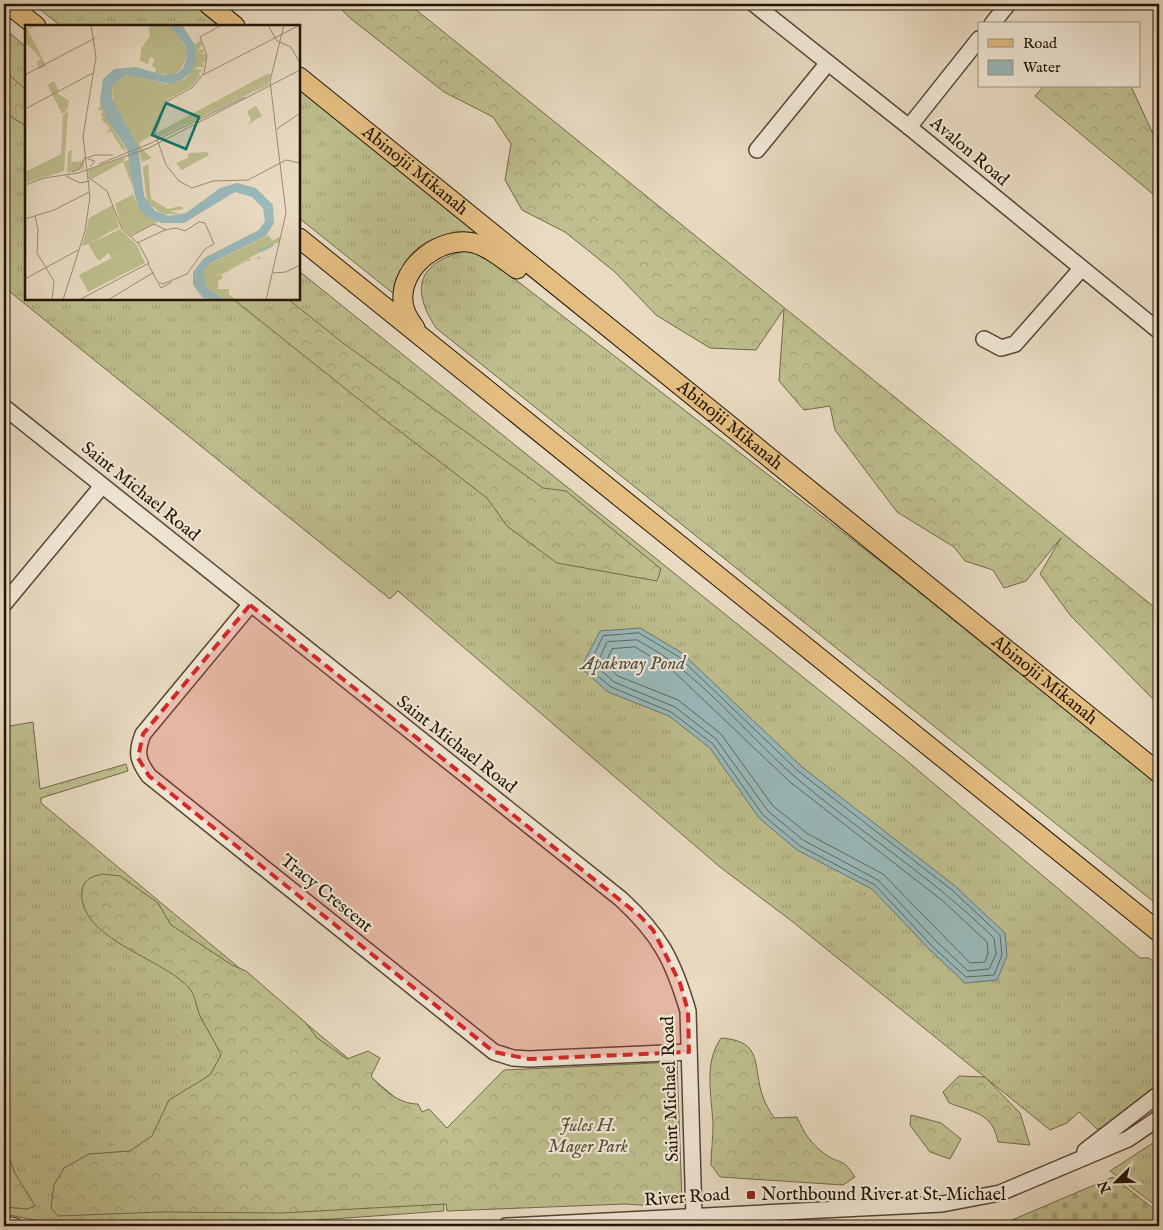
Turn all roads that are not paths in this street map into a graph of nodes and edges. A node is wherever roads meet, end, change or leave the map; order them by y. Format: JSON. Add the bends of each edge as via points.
{"nodes":[{"id":1,"x":8,"y":4,"type":"edge"},
{"id":2,"x":208,"y":4,"type":"edge"},
{"id":3,"x":754,"y":4,"type":"edge"},
{"id":4,"x":1008,"y":4,"type":"edge"},
{"id":5,"x":994,"y":22,"type":"edge"},
{"id":6,"x":35,"y":25,"type":"edge"},
{"id":7,"x":235,"y":25,"type":"edge"},
{"id":8,"x":978,"y":41,"type":"edge"},
{"id":9,"x":827,"y":64,"type":"junction"},
{"id":10,"x":300,"y":79,"type":"edge"},
{"id":11,"x":909,"y":127,"type":"junction"},
{"id":12,"x":757,"y":150,"type":"dead end"},
{"id":13,"x":300,"y":239,"type":"edge"},
{"id":14,"x":1081,"y":269,"type":"junction"},
{"id":15,"x":1159,"y":331,"type":"edge"},
{"id":16,"x":420,"y":336,"type":"junction"},
{"id":17,"x":984,"y":339,"type":"dead end"},
{"id":18,"x":682,"y":388,"type":"junction"},
{"id":19,"x":4,"y":407,"type":"edge"},
{"id":20,"x":102,"y":486,"type":"junction"},
{"id":21,"x":4,"y":604,"type":"edge"},
{"id":22,"x":250,"y":604,"type":"junction"},
{"id":23,"x":1159,"y":773,"type":"edge"},
{"id":24,"x":1152,"y":927,"type":"edge"},
{"id":25,"x":1159,"y":944,"type":"edge"},
{"id":26,"x":689,"y":1052,"type":"junction"},
{"id":27,"x":1159,"y":1094,"type":"edge"},
{"id":28,"x":1159,"y":1118,"type":"edge"},
{"id":29,"x":1072,"y":1161,"type":"junction"},
{"id":30,"x":694,"y":1217,"type":"junction"},
{"id":31,"x":4,"y":1224,"type":"edge"},
{"id":32,"x":14,"y":1226,"type":"edge"},
{"id":33,"x":506,"y":1226,"type":"edge"}],
"edges":[{"from":1,"to":6,"type":"main road"},
{"from":2,"to":7,"type":"main road"},
{"from":3,"to":9,"type":"street","name":"Avalon Road"},
{"from":4,"to":5,"type":"street"},
{"from":8,"to":11,"type":"street"},
{"from":9,"to":11,"type":"street","name":"Avalon Road"},
{"from":9,"to":12,"type":"street"},
{"from":10,"to":18,"type":"main road","name":"Abinojii Mikanah"},
{"from":11,"to":14,"type":"street","name":"Avalon Road"},
{"from":13,"to":16,"type":"main road"},
{"from":14,"to":15,"type":"street","name":"Avalon Road"},
{"from":14,"to":17,"type":"street","via":[[1016,344],[1001,348]]},
{"from":16,"to":18,"type":"main road","via":[[406,316],[402,301],[411,272],[426,256],[446,244],[474,243],[490,250],[597,333]]},
{"from":16,"to":24,"type":"main road"},
{"from":18,"to":23,"type":"main road","name":"Abinojii Mikanah"},
{"from":19,"to":20,"type":"street","name":"Saint Michael Road"},
{"from":20,"to":21,"type":"street"},
{"from":20,"to":22,"type":"street","name":"Saint Michael Road"},
{"from":22,"to":26,"type":"street","name":"Saint Michael Road","via":[[640,916],[653,930],[680,983],[688,1011]]},
{"from":22,"to":26,"type":"street","name":"Tracy Crescent","via":[[144,734],[138,747],[138,758],[149,776],[494,1052],[529,1059]]},
{"from":24,"to":25,"type":"main road"},
{"from":26,"to":30,"type":"street","name":"Saint Michael Road"},
{"from":27,"to":29,"type":"street","name":"River Road"},
{"from":28,"to":29,"type":"street","name":"River Road","via":[[1128,1139]]},
{"from":29,"to":30,"type":"street","name":"River Road","via":[[1000,1193],[942,1204]]},
{"from":30,"to":33,"type":"street","name":"River Road"},
{"from":31,"to":32,"type":"street"}]}
